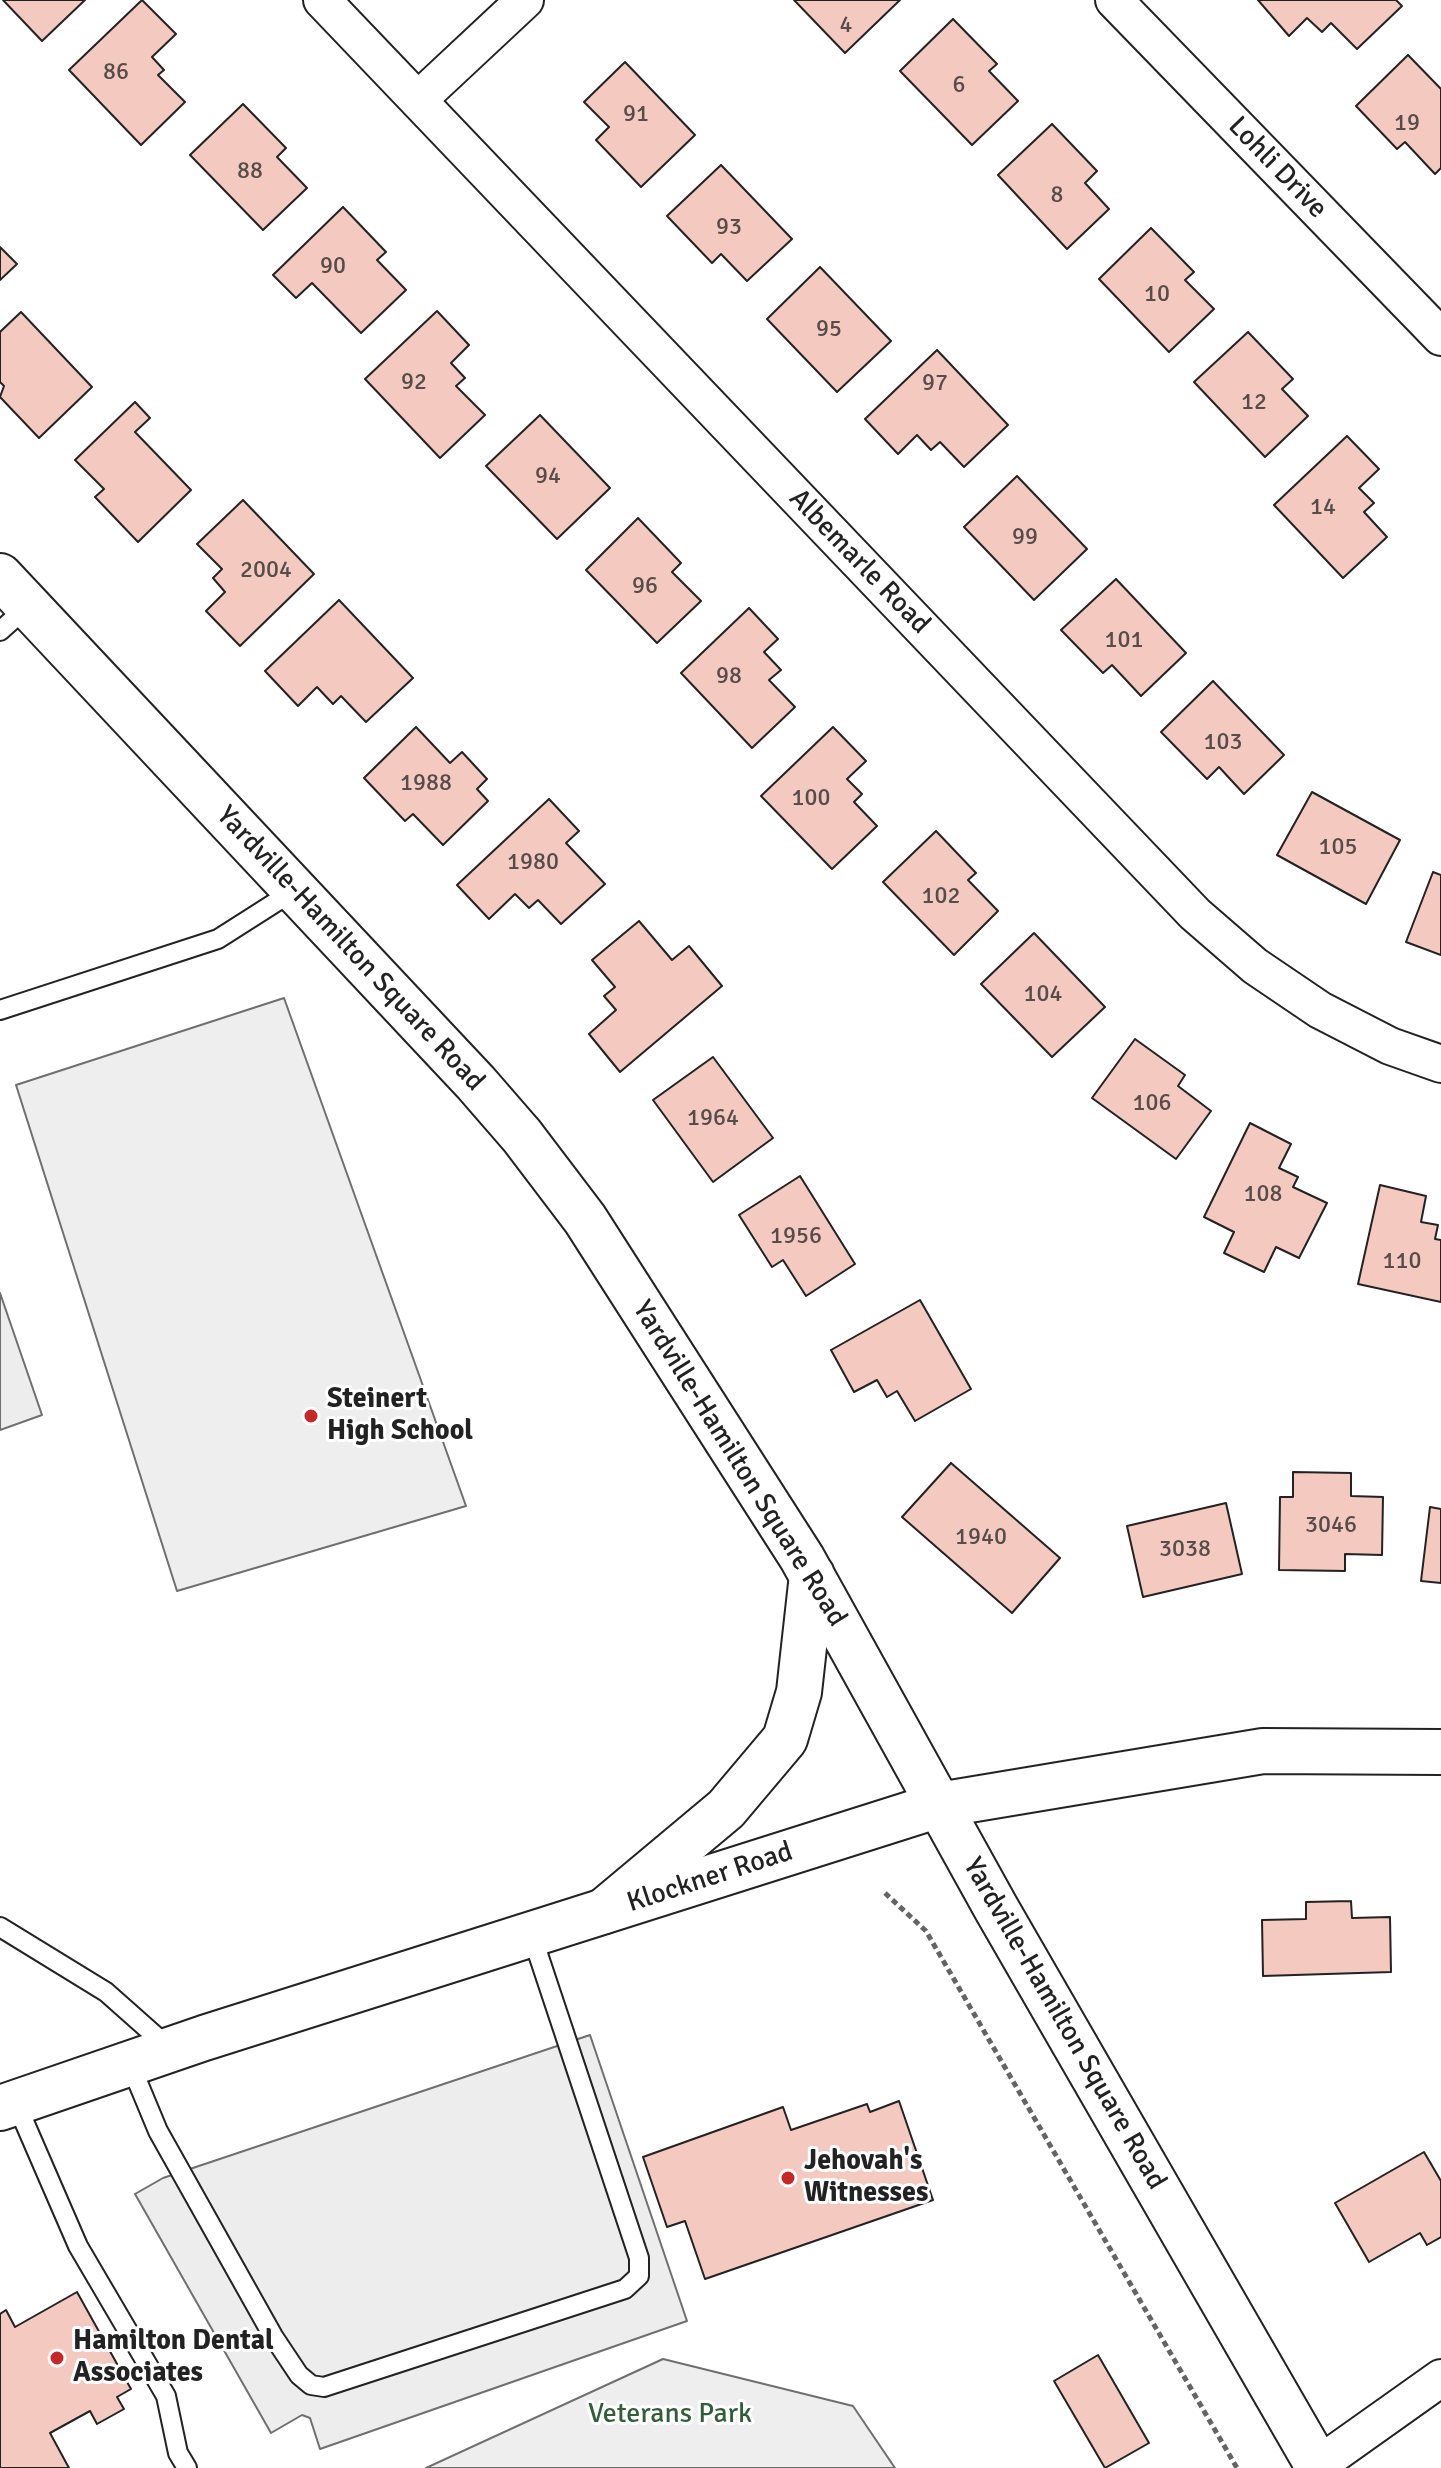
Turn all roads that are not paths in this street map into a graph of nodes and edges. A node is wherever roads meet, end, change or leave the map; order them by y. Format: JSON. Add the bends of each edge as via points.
{"nodes":[{"id":1,"x":322,"y":0,"type":"edge"},
{"id":2,"x":525,"y":0,"type":"edge"},
{"id":3,"x":1114,"y":0,"type":"edge"},
{"id":4,"x":418,"y":100,"type":"junction"},
{"id":5,"x":1441,"y":337,"type":"edge"},
{"id":6,"x":9,"y":604,"type":"edge"},
{"id":7,"x":295,"y":890,"type":"junction"},
{"id":8,"x":0,"y":1010,"type":"edge"},
{"id":9,"x":1441,"y":1064,"type":"edge"},
{"id":10,"x":812,"y":1575,"type":"junction"},
{"id":11,"x":1441,"y":1752,"type":"edge"},
{"id":12,"x":939,"y":1805,"type":"junction"},
{"id":13,"x":601,"y":1914,"type":"junction"},
{"id":14,"x":0,"y":1927,"type":"edge"},
{"id":15,"x":532,"y":1936,"type":"junction"},
{"id":16,"x":170,"y":2049,"type":"junction"},
{"id":17,"x":131,"y":2066,"type":"junction"},
{"id":18,"x":8,"y":2106,"type":"edge"},
{"id":19,"x":1441,"y":2378,"type":"edge"},
{"id":20,"x":1318,"y":2467,"type":"edge"},
{"id":21,"x":187,"y":2468,"type":"edge"}],
"edges":[{"from":1,"to":4,"type":"street","name":"Albemarle Road"},
{"from":2,"to":4,"type":"street"},
{"from":3,"to":5,"type":"street","name":"Lohli Drive"},
{"from":4,"to":9,"type":"street","name":"Albemarle Road","via":[[1195,914],[1255,966],[1320,1010],[1390,1046]]},
{"from":6,"to":7,"type":"street","name":"Yardville-Hamilton Square Road"},
{"from":7,"to":8,"type":"lane","via":[[218,939]]},
{"from":7,"to":10,"type":"street","name":"Yardville-Hamilton Square Road","via":[[476,1083],[576,1207]]},
{"from":10,"to":12,"type":"street","name":"Yardville-Hamilton Square Road"},
{"from":10,"to":13,"type":"street","via":[[799,1692],[785,1739],[726,1809]]},
{"from":11,"to":12,"type":"street","name":"Klockner Road","via":[[1263,1751]]},
{"from":12,"to":13,"type":"street","name":"Klockner Road"},
{"from":12,"to":20,"type":"street","name":"Yardville-Hamilton Square Road"},
{"from":13,"to":15,"type":"street","name":"Klockner Road"},
{"from":14,"to":16,"type":"lane","via":[[106,1992]]},
{"from":15,"to":16,"type":"street","name":"Klockner Road"},
{"from":15,"to":17,"type":"lane","via":[[639,2258],[639,2276],[625,2289],[324,2387],[299,2375],[273,2336],[158,2131]]},
{"from":16,"to":17,"type":"street","name":"Klockner Road"},
{"from":17,"to":18,"type":"street","name":"Klockner Road"},
{"from":18,"to":21,"type":"lane","via":[[78,2246],[166,2396],[178,2453]]},
{"from":19,"to":20,"type":"street"}]}
